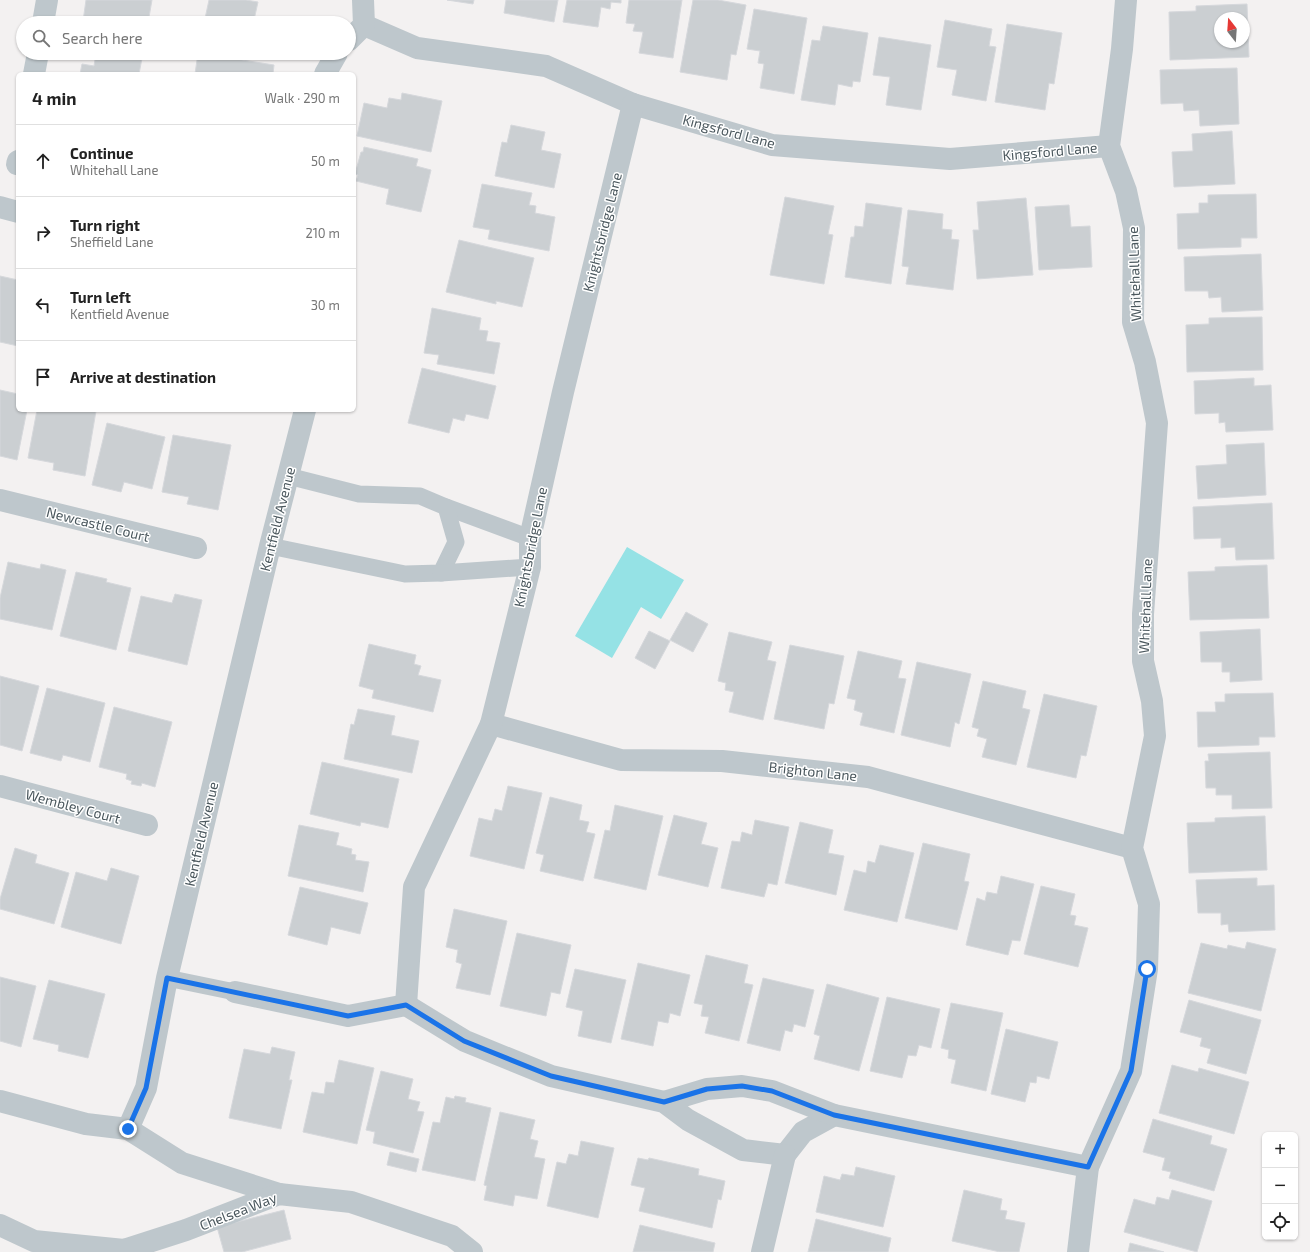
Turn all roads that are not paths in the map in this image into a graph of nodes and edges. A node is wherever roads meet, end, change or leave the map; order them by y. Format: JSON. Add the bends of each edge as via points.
{"nodes":[{"id":1,"x":47,"y":0,"type":"edge"},
{"id":2,"x":363,"y":0,"type":"edge"},
{"id":3,"x":1126,"y":0,"type":"edge"},
{"id":4,"x":44,"y":16,"type":"edge"},
{"id":5,"x":356,"y":33,"type":"edge"},
{"id":6,"x":37,"y":60,"type":"edge"},
{"id":7,"x":333,"y":60,"type":"edge"},
{"id":8,"x":34,"y":72,"type":"edge"},
{"id":9,"x":326,"y":72,"type":"edge"},
{"id":10,"x":633,"y":104,"type":"junction"},
{"id":11,"x":1109,"y":146,"type":"junction"},
{"id":12,"x":0,"y":207,"type":"edge"},
{"id":13,"x":16,"y":211,"type":"edge"},
{"id":14,"x":304,"y":412,"type":"edge"},
{"id":15,"x":288,"y":476,"type":"junction"},
{"id":16,"x":0,"y":500,"type":"edge"},
{"id":17,"x":446,"y":507,"type":"junction"},
{"id":18,"x":530,"y":538,"type":"junction"},
{"id":19,"x":270,"y":546,"type":"junction"},
{"id":20,"x":196,"y":548,"type":"dead end"},
{"id":21,"x":530,"y":567,"type":"junction"},
{"id":22,"x":441,"y":573,"type":"junction"},
{"id":23,"x":491,"y":724,"type":"junction"},
{"id":24,"x":0,"y":786,"type":"edge"},
{"id":25,"x":146,"y":825,"type":"dead end"},
{"id":26,"x":1132,"y":848,"type":"junction"},
{"id":27,"x":167,"y":978,"type":"junction"},
{"id":28,"x":235,"y":992,"type":"joint"},
{"id":29,"x":406,"y":1005,"type":"junction"},
{"id":30,"x":0,"y":1102,"type":"edge"},
{"id":31,"x":664,"y":1102,"type":"junction"},
{"id":32,"x":834,"y":1115,"type":"junction"},
{"id":33,"x":128,"y":1129,"type":"junction"},
{"id":34,"x":785,"y":1155,"type":"junction"},
{"id":35,"x":1088,"y":1167,"type":"junction"},
{"id":36,"x":279,"y":1194,"type":"junction"},
{"id":37,"x":0,"y":1224,"type":"edge"},
{"id":38,"x":472,"y":1252,"type":"edge"},
{"id":39,"x":762,"y":1252,"type":"edge"},
{"id":40,"x":1078,"y":1252,"type":"edge"}],
"edges":[{"from":1,"to":4,"type":"street"},
{"from":2,"to":5,"type":"street"},
{"from":3,"to":11,"type":"street","name":"Whitehall Lane"},
{"from":5,"to":10,"type":"street","name":"Kingsford Lane","via":[[417,48],[546,66]]},
{"from":6,"to":8,"type":"street"},
{"from":7,"to":9,"type":"street"},
{"from":10,"to":11,"type":"street","name":"Kingsford Lane","via":[[772,145],[950,159]]},
{"from":10,"to":18,"type":"street","name":"Knightsbridge Lane","via":[[564,385]]},
{"from":11,"to":26,"type":"street","name":"Whitehall Lane","via":[[1126,191],[1134,228],[1133,322],[1146,362],[1157,423],[1143,614],[1143,661],[1152,701],[1155,736]]},
{"from":12,"to":13,"type":"street"},
{"from":14,"to":15,"type":"street","name":"Kentfield Avenue"},
{"from":15,"to":17,"type":"lane","via":[[359,494],[420,496]]},
{"from":15,"to":19,"type":"street","name":"Kentfield Avenue"},
{"from":16,"to":20,"type":"street","name":"Newcastle Court"},
{"from":17,"to":18,"type":"lane"},
{"from":17,"to":22,"type":"lane","via":[[456,542]]},
{"from":18,"to":21,"type":"street","name":"Knightsbridge Lane"},
{"from":19,"to":22,"type":"lane","via":[[405,574]]},
{"from":19,"to":27,"type":"street","name":"Kentfield Avenue"},
{"from":21,"to":22,"type":"lane"},
{"from":21,"to":23,"type":"street","name":"Knightsbridge Lane"},
{"from":23,"to":26,"type":"street","name":"Brighton Lane","via":[[621,760],[722,761],[868,778]]},
{"from":23,"to":29,"type":"street","name":"Knightsbridge Lane","via":[[414,887]]},
{"from":24,"to":25,"type":"street","name":"Wembley Court"},
{"from":26,"to":35,"type":"street","name":"Whitehall Lane","via":[[1149,904],[1147,969],[1131,1071]]},
{"from":27,"to":28,"type":"lane"},
{"from":27,"to":33,"type":"street","name":"Kentfield Avenue","via":[[146,1088]]},
{"from":28,"to":29,"type":"street","via":[[348,1016]]},
{"from":29,"to":31,"type":"street","via":[[464,1041],[551,1076]]},
{"from":30,"to":33,"type":"street","via":[[86,1124]]},
{"from":31,"to":32,"type":"street","via":[[707,1089],[742,1086],[772,1091]]},
{"from":31,"to":34,"type":"street","via":[[688,1120],[743,1150]]},
{"from":32,"to":34,"type":"street","via":[[803,1132]]},
{"from":32,"to":35,"type":"street"},
{"from":33,"to":36,"type":"street","via":[[182,1163]]},
{"from":34,"to":39,"type":"street"},
{"from":35,"to":40,"type":"street","name":"Whitehall Lane"},
{"from":36,"to":37,"type":"street","name":"Chelsea Way","via":[[186,1230],[124,1250],[34,1241]]},
{"from":36,"to":38,"type":"street","name":"Chelsea Way","via":[[351,1202],[452,1236]]}]}
